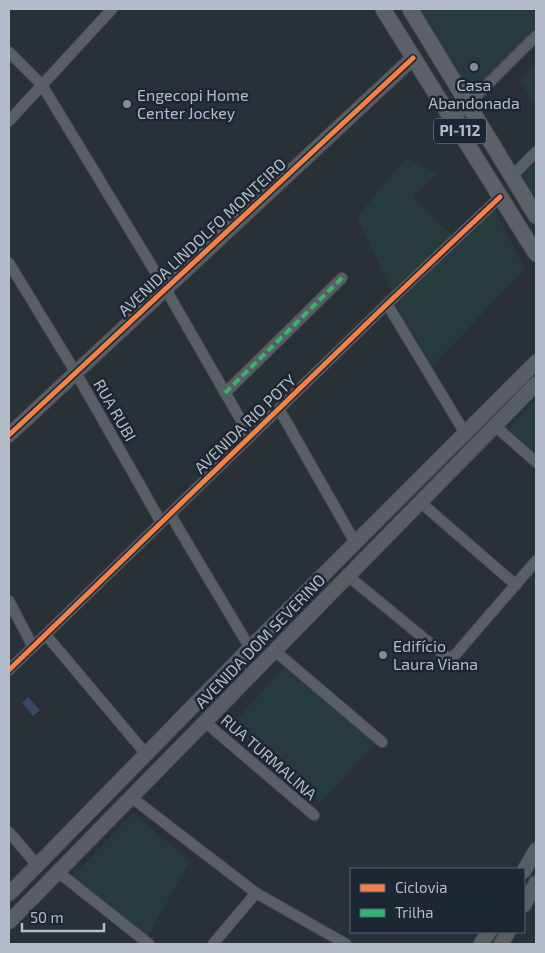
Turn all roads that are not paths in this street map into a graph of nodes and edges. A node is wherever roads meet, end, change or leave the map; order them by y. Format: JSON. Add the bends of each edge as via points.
{"nodes":[{"id":1,"x":112,"y":9,"type":"edge"},
{"id":2,"x":383,"y":9,"type":"edge"},
{"id":3,"x":410,"y":9,"type":"edge"},
{"id":4,"x":536,"y":36,"type":"edge"},
{"id":5,"x":9,"y":52,"type":"edge"},
{"id":6,"x":413,"y":58,"type":"junction"},
{"id":7,"x":42,"y":85,"type":"junction"},
{"id":8,"x":468,"y":104,"type":"junction"},
{"id":9,"x":454,"y":120,"type":"junction"},
{"id":10,"x":9,"y":121,"type":"edge"},
{"id":11,"x":536,"y":152,"type":"edge"},
{"id":12,"x":512,"y":176,"type":"junction"},
{"id":13,"x":500,"y":197,"type":"junction"},
{"id":14,"x":536,"y":216,"type":"edge"},
{"id":15,"x":536,"y":254,"type":"edge"},
{"id":16,"x":9,"y":263,"type":"edge"},
{"id":17,"x":342,"y":278,"type":"dead end"},
{"id":18,"x":165,"y":288,"type":"junction"},
{"id":19,"x":387,"y":304,"type":"junction"},
{"id":20,"x":536,"y":362,"type":"edge"},
{"id":21,"x":76,"y":373,"type":"junction"},
{"id":22,"x":536,"y":384,"type":"edge"},
{"id":23,"x":226,"y":393,"type":"junction"},
{"id":24,"x":279,"y":409,"type":"junction"},
{"id":25,"x":495,"y":426,"type":"junction"},
{"id":26,"x":465,"y":433,"type":"junction"},
{"id":27,"x":9,"y":435,"type":"edge"},
{"id":28,"x":250,"y":436,"type":"junction"},
{"id":29,"x":536,"y":462,"type":"edge"},
{"id":30,"x":420,"y":502,"type":"junction"},
{"id":31,"x":170,"y":514,"type":"junction"},
{"id":32,"x":161,"y":522,"type":"junction"},
{"id":33,"x":356,"y":544,"type":"junction"},
{"id":34,"x":536,"y":561,"type":"edge"},
{"id":35,"x":348,"y":576,"type":"junction"},
{"id":36,"x":516,"y":585,"type":"junction"},
{"id":37,"x":9,"y":600,"type":"edge"},
{"id":38,"x":46,"y":635,"type":"junction"},
{"id":39,"x":33,"y":647,"type":"junction"},
{"id":40,"x":250,"y":648,"type":"junction"},
{"id":41,"x":274,"y":651,"type":"junction"},
{"id":42,"x":9,"y":670,"type":"edge"},
{"id":43,"x":205,"y":722,"type":"junction"},
{"id":44,"x":382,"y":742,"type":"dead end"},
{"id":45,"x":146,"y":754,"type":"junction"},
{"id":46,"x":131,"y":797,"type":"junction"},
{"id":47,"x":314,"y":815,"type":"dead end"},
{"id":48,"x":9,"y":832,"type":"edge"},
{"id":49,"x":536,"y":850,"type":"edge"},
{"id":50,"x":37,"y":865,"type":"junction"},
{"id":51,"x":525,"y":869,"type":"edge"},
{"id":52,"x":58,"y":872,"type":"junction"},
{"id":53,"x":536,"y":882,"type":"edge"},
{"id":54,"x":256,"y":893,"type":"junction"},
{"id":55,"x":9,"y":894,"type":"edge"},
{"id":56,"x":525,"y":903,"type":"edge"},
{"id":57,"x":9,"y":922,"type":"edge"},
{"id":58,"x":488,"y":933,"type":"edge"},
{"id":59,"x":507,"y":933,"type":"edge"},
{"id":60,"x":327,"y":940,"type":"edge"},
{"id":61,"x":149,"y":944,"type":"edge"},
{"id":62,"x":213,"y":944,"type":"edge"},
{"id":63,"x":346,"y":944,"type":"edge"},
{"id":64,"x":481,"y":944,"type":"edge"},
{"id":65,"x":501,"y":944,"type":"edge"}],
"edges":[{"from":1,"to":7,"type":"street"},
{"from":2,"to":6,"type":"main road","number":"PI-112"},
{"from":3,"to":8,"type":"main road","number":"PI-112"},
{"from":4,"to":8,"type":"street"},
{"from":5,"to":7,"type":"street"},
{"from":6,"to":9,"type":"main road","number":"PI-112"},
{"from":6,"to":18,"type":"main road","name":"AVENIDA LINDOLFO MONTEIRO"},
{"from":7,"to":10,"type":"street"},
{"from":7,"to":18,"type":"street"},
{"from":8,"to":9,"type":"street"},
{"from":8,"to":12,"type":"main road","number":"PI-112"},
{"from":9,"to":13,"type":"main road","number":"PI-112"},
{"from":11,"to":12,"type":"street"},
{"from":12,"to":14,"type":"main road","number":"PI-112"},
{"from":13,"to":15,"type":"main road","number":"PI-112"},
{"from":13,"to":19,"type":"street","name":"AVENIDA RIO POTY"},
{"from":16,"to":21,"type":"street","name":"RUA RUBI"},
{"from":17,"to":23,"type":"street"},
{"from":18,"to":21,"type":"main road","name":"AVENIDA LINDOLFO MONTEIRO"},
{"from":18,"to":23,"type":"street"},
{"from":19,"to":24,"type":"street","name":"AVENIDA RIO POTY"},
{"from":19,"to":26,"type":"street"},
{"from":20,"to":26,"type":"main road","name":"AVENIDA DOM SEVERINO"},
{"from":21,"to":27,"type":"main road","name":"AVENIDA LINDOLFO MONTEIRO"},
{"from":21,"to":32,"type":"street","name":"RUA RUBI"},
{"from":22,"to":25,"type":"main road","name":"AVENIDA DOM SEVERINO"},
{"from":23,"to":28,"type":"street"},
{"from":24,"to":28,"type":"street","name":"AVENIDA RIO POTY"},
{"from":24,"to":33,"type":"street"},
{"from":25,"to":29,"type":"street"},
{"from":25,"to":30,"type":"main road","name":"AVENIDA DOM SEVERINO"},
{"from":26,"to":33,"type":"main road","name":"AVENIDA DOM SEVERINO"},
{"from":28,"to":31,"type":"street","name":"AVENIDA RIO POTY"},
{"from":30,"to":35,"type":"main road","name":"AVENIDA DOM SEVERINO"},
{"from":30,"to":36,"type":"street"},
{"from":31,"to":32,"type":"street","name":"AVENIDA RIO POTY"},
{"from":31,"to":40,"type":"street"},
{"from":32,"to":38,"type":"street","name":"AVENIDA RIO POTY"},
{"from":33,"to":40,"type":"main road","name":"AVENIDA DOM SEVERINO"},
{"from":34,"to":36,"type":"street"},
{"from":35,"to":36,"type":"street","via":[[448,658],[456,655]]},
{"from":35,"to":41,"type":"main road","name":"AVENIDA DOM SEVERINO"},
{"from":37,"to":39,"type":"street"},
{"from":38,"to":39,"type":"street","name":"AVENIDA RIO POTY"},
{"from":38,"to":45,"type":"street"},
{"from":39,"to":42,"type":"street","name":"AVENIDA RIO POTY"},
{"from":40,"to":45,"type":"main road","name":"AVENIDA DOM SEVERINO"},
{"from":41,"to":43,"type":"main road","name":"AVENIDA DOM SEVERINO"},
{"from":41,"to":44,"type":"street"},
{"from":43,"to":46,"type":"main road","name":"AVENIDA DOM SEVERINO"},
{"from":43,"to":47,"type":"street","name":"RUA TURMALINA"},
{"from":45,"to":50,"type":"main road","name":"AVENIDA DOM SEVERINO"},
{"from":46,"to":52,"type":"main road","name":"AVENIDA DOM SEVERINO"},
{"from":46,"to":54,"type":"street"},
{"from":48,"to":50,"type":"street"},
{"from":49,"to":51,"type":"main road"},
{"from":50,"to":55,"type":"main road","name":"AVENIDA DOM SEVERINO"},
{"from":52,"to":57,"type":"main road","name":"AVENIDA DOM SEVERINO"},
{"from":52,"to":61,"type":"street"},
{"from":53,"to":56,"type":"main road"},
{"from":54,"to":60,"type":"street"},
{"from":54,"to":62,"type":"street"},
{"from":58,"to":64,"type":"main road"},
{"from":59,"to":65,"type":"main road"},
{"from":60,"to":63,"type":"street"}]}
